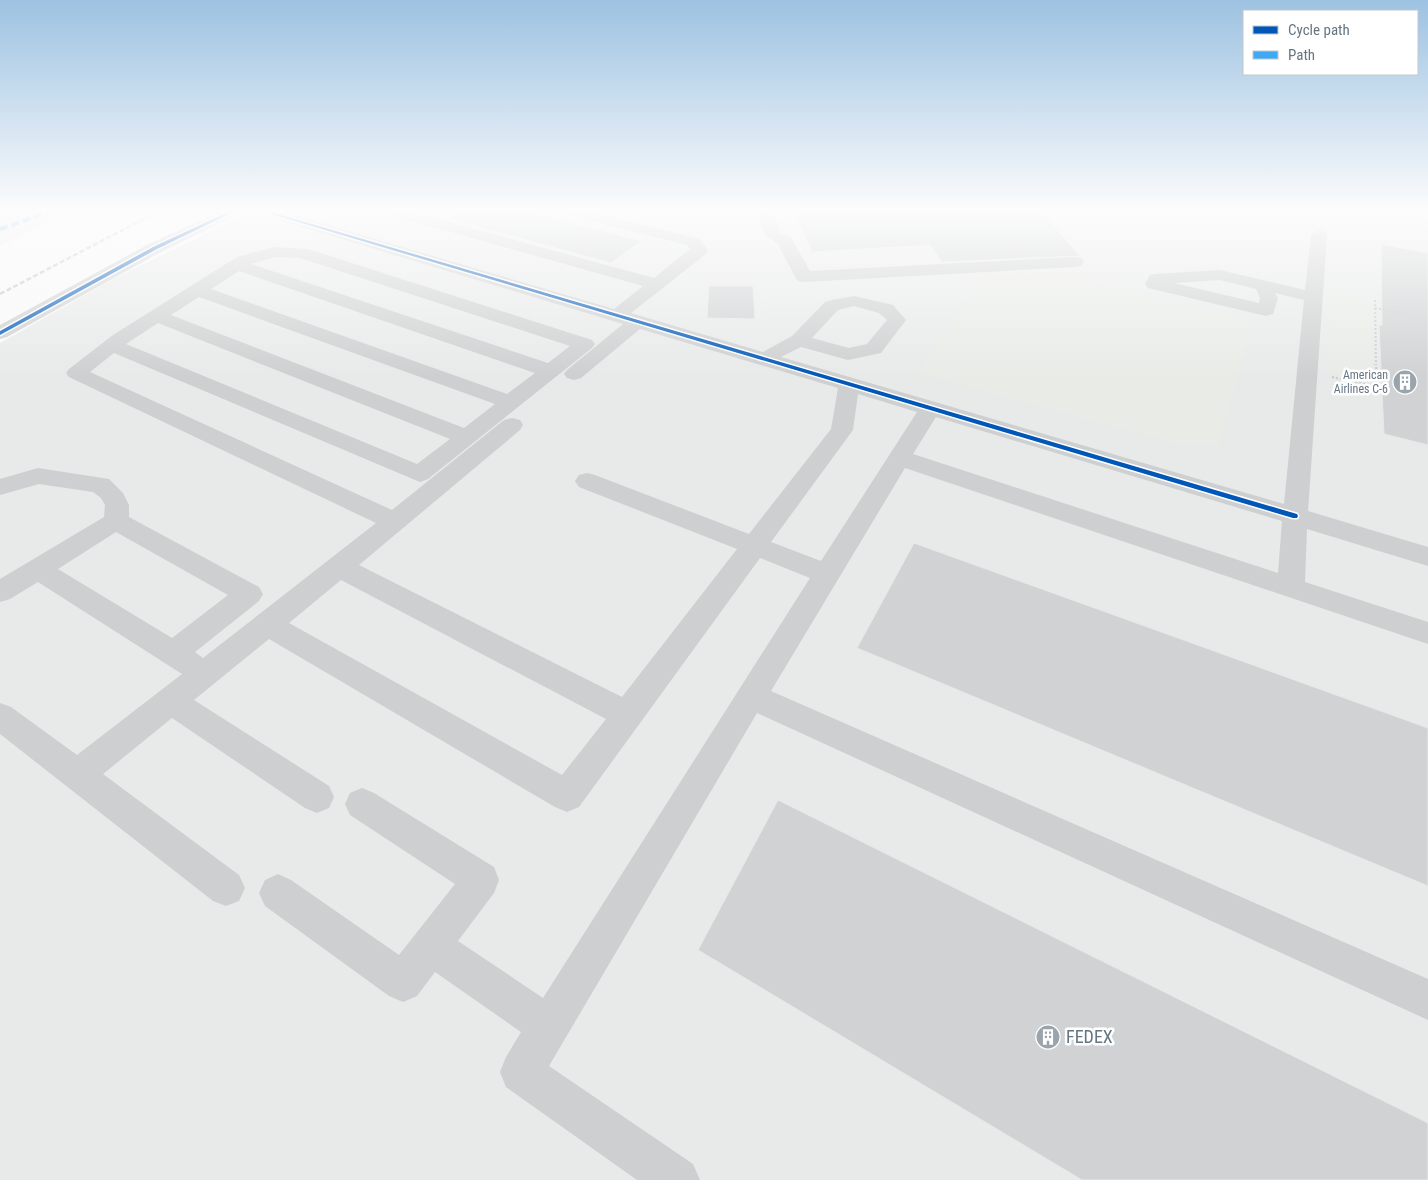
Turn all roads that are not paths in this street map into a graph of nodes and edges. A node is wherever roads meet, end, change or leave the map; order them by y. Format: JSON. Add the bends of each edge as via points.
{"nodes":[{"id":1,"x":122,"y":266,"type":"edge"},
{"id":2,"x":235,"y":266,"type":"edge"},
{"id":3,"x":240,"y":266,"type":"edge"},
{"id":4,"x":343,"y":266,"type":"edge"},
{"id":5,"x":447,"y":266,"type":"edge"},
{"id":6,"x":591,"y":266,"type":"edge"},
{"id":7,"x":679,"y":266,"type":"edge"},
{"id":8,"x":798,"y":266,"type":"edge"},
{"id":9,"x":1002,"y":266,"type":"edge"},
{"id":10,"x":1316,"y":266,"type":"edge"},
{"id":11,"x":656,"y":284,"type":"junction"},
{"id":12,"x":1266,"y":286,"type":"junction"},
{"id":13,"x":198,"y":290,"type":"junction"},
{"id":14,"x":1314,"y":297,"type":"junction"},
{"id":15,"x":157,"y":316,"type":"junction"},
{"id":16,"x":626,"y":319,"type":"junction"},
{"id":17,"x":0,"y":333,"type":"edge"},
{"id":18,"x":799,"y":340,"type":"dead end"},
{"id":19,"x":112,"y":345,"type":"junction"},
{"id":20,"x":767,"y":360,"type":"junction"},
{"id":21,"x":550,"y":371,"type":"junction"},
{"id":22,"x":849,"y":385,"type":"junction"},
{"id":23,"x":510,"y":403,"type":"junction"},
{"id":24,"x":930,"y":409,"type":"junction"},
{"id":25,"x":468,"y":437,"type":"junction"},
{"id":26,"x":900,"y":458,"type":"junction"},
{"id":27,"x":587,"y":481,"type":"dead end"},
{"id":28,"x":0,"y":487,"type":"edge"},
{"id":29,"x":1295,"y":516,"type":"junction"},
{"id":30,"x":116,"y":521,"type":"junction"},
{"id":31,"x":395,"y":522,"type":"junction"},
{"id":32,"x":754,"y":547,"type":"junction"},
{"id":33,"x":1428,"y":557,"type":"edge"},
{"id":34,"x":340,"y":567,"type":"junction"},
{"id":35,"x":38,"y":569,"type":"junction"},
{"id":36,"x":827,"y":574,"type":"junction"},
{"id":37,"x":1291,"y":588,"type":"junction"},
{"id":38,"x":0,"y":592,"type":"edge"},
{"id":39,"x":267,"y":624,"type":"junction"},
{"id":40,"x":1428,"y":633,"type":"edge"},
{"id":41,"x":173,"y":653,"type":"junction"},
{"id":42,"x":205,"y":674,"type":"junction"},
{"id":43,"x":751,"y":696,"type":"junction"},
{"id":44,"x":171,"y":701,"type":"junction"},
{"id":45,"x":627,"y":715,"type":"junction"},
{"id":46,"x":0,"y":716,"type":"edge"},
{"id":47,"x":77,"y":775,"type":"junction"},
{"id":48,"x":317,"y":797,"type":"dead end"},
{"id":49,"x":362,"y":804,"type":"dead end"},
{"id":50,"x":226,"y":888,"type":"dead end"},
{"id":51,"x":278,"y":893,"type":"dead end"},
{"id":52,"x":431,"y":946,"type":"junction"},
{"id":53,"x":1428,"y":1000,"type":"edge"},
{"id":54,"x":548,"y":1026,"type":"junction"},
{"id":55,"x":677,"y":1180,"type":"edge"}],
"edges":[{"from":1,"to":17,"type":"street"},
{"from":2,"to":13,"type":"street"},
{"from":3,"to":21,"type":"street"},
{"from":4,"to":21,"type":"street","via":[[585,344]]},
{"from":5,"to":16,"type":"street"},
{"from":6,"to":11,"type":"street"},
{"from":7,"to":11,"type":"street"},
{"from":8,"to":9,"type":"street","via":[[804,277]]},
{"from":10,"to":14,"type":"street"},
{"from":11,"to":16,"type":"street"},
{"from":12,"to":12,"type":"street","via":[[1220,275],[1156,279],[1154,284],[1266,310],[1269,298]]},
{"from":12,"to":14,"type":"street"},
{"from":13,"to":15,"type":"street"},
{"from":13,"to":23,"type":"street"},
{"from":14,"to":29,"type":"street"},
{"from":15,"to":19,"type":"street"},
{"from":15,"to":25,"type":"street"},
{"from":16,"to":20,"type":"street"},
{"from":16,"to":31,"type":"street"},
{"from":18,"to":20,"type":"street"},
{"from":19,"to":25,"type":"street","via":[[420,474]]},
{"from":19,"to":31,"type":"street","via":[[76,373]]},
{"from":20,"to":22,"type":"street"},
{"from":21,"to":23,"type":"street"},
{"from":22,"to":24,"type":"street"},
{"from":22,"to":32,"type":"street","via":[[842,430]]},
{"from":23,"to":25,"type":"street"},
{"from":24,"to":26,"type":"street"},
{"from":24,"to":29,"type":"street"},
{"from":26,"to":36,"type":"street"},
{"from":26,"to":37,"type":"street"},
{"from":27,"to":32,"type":"street"},
{"from":28,"to":30,"type":"street","via":[[38,476],[100,485],[111,494],[117,505]]},
{"from":29,"to":33,"type":"street"},
{"from":29,"to":37,"type":"street"},
{"from":30,"to":35,"type":"street"},
{"from":30,"to":41,"type":"street","via":[[249,594]]},
{"from":31,"to":34,"type":"street"},
{"from":32,"to":36,"type":"street"},
{"from":32,"to":45,"type":"street"},
{"from":34,"to":39,"type":"street"},
{"from":34,"to":45,"type":"street"},
{"from":35,"to":38,"type":"street"},
{"from":35,"to":41,"type":"street"},
{"from":36,"to":43,"type":"street"},
{"from":37,"to":40,"type":"street"},
{"from":39,"to":42,"type":"street"},
{"from":39,"to":45,"type":"street","via":[[566,796]]},
{"from":41,"to":42,"type":"street"},
{"from":42,"to":44,"type":"street"},
{"from":43,"to":53,"type":"street"},
{"from":43,"to":54,"type":"street"},
{"from":44,"to":47,"type":"street"},
{"from":44,"to":48,"type":"street"},
{"from":46,"to":47,"type":"street"},
{"from":47,"to":50,"type":"street"},
{"from":49,"to":52,"type":"street","via":[[481,880]]},
{"from":51,"to":52,"type":"street","via":[[403,982]]},
{"from":52,"to":54,"type":"street"},
{"from":54,"to":55,"type":"street","via":[[521,1072]]}]}
